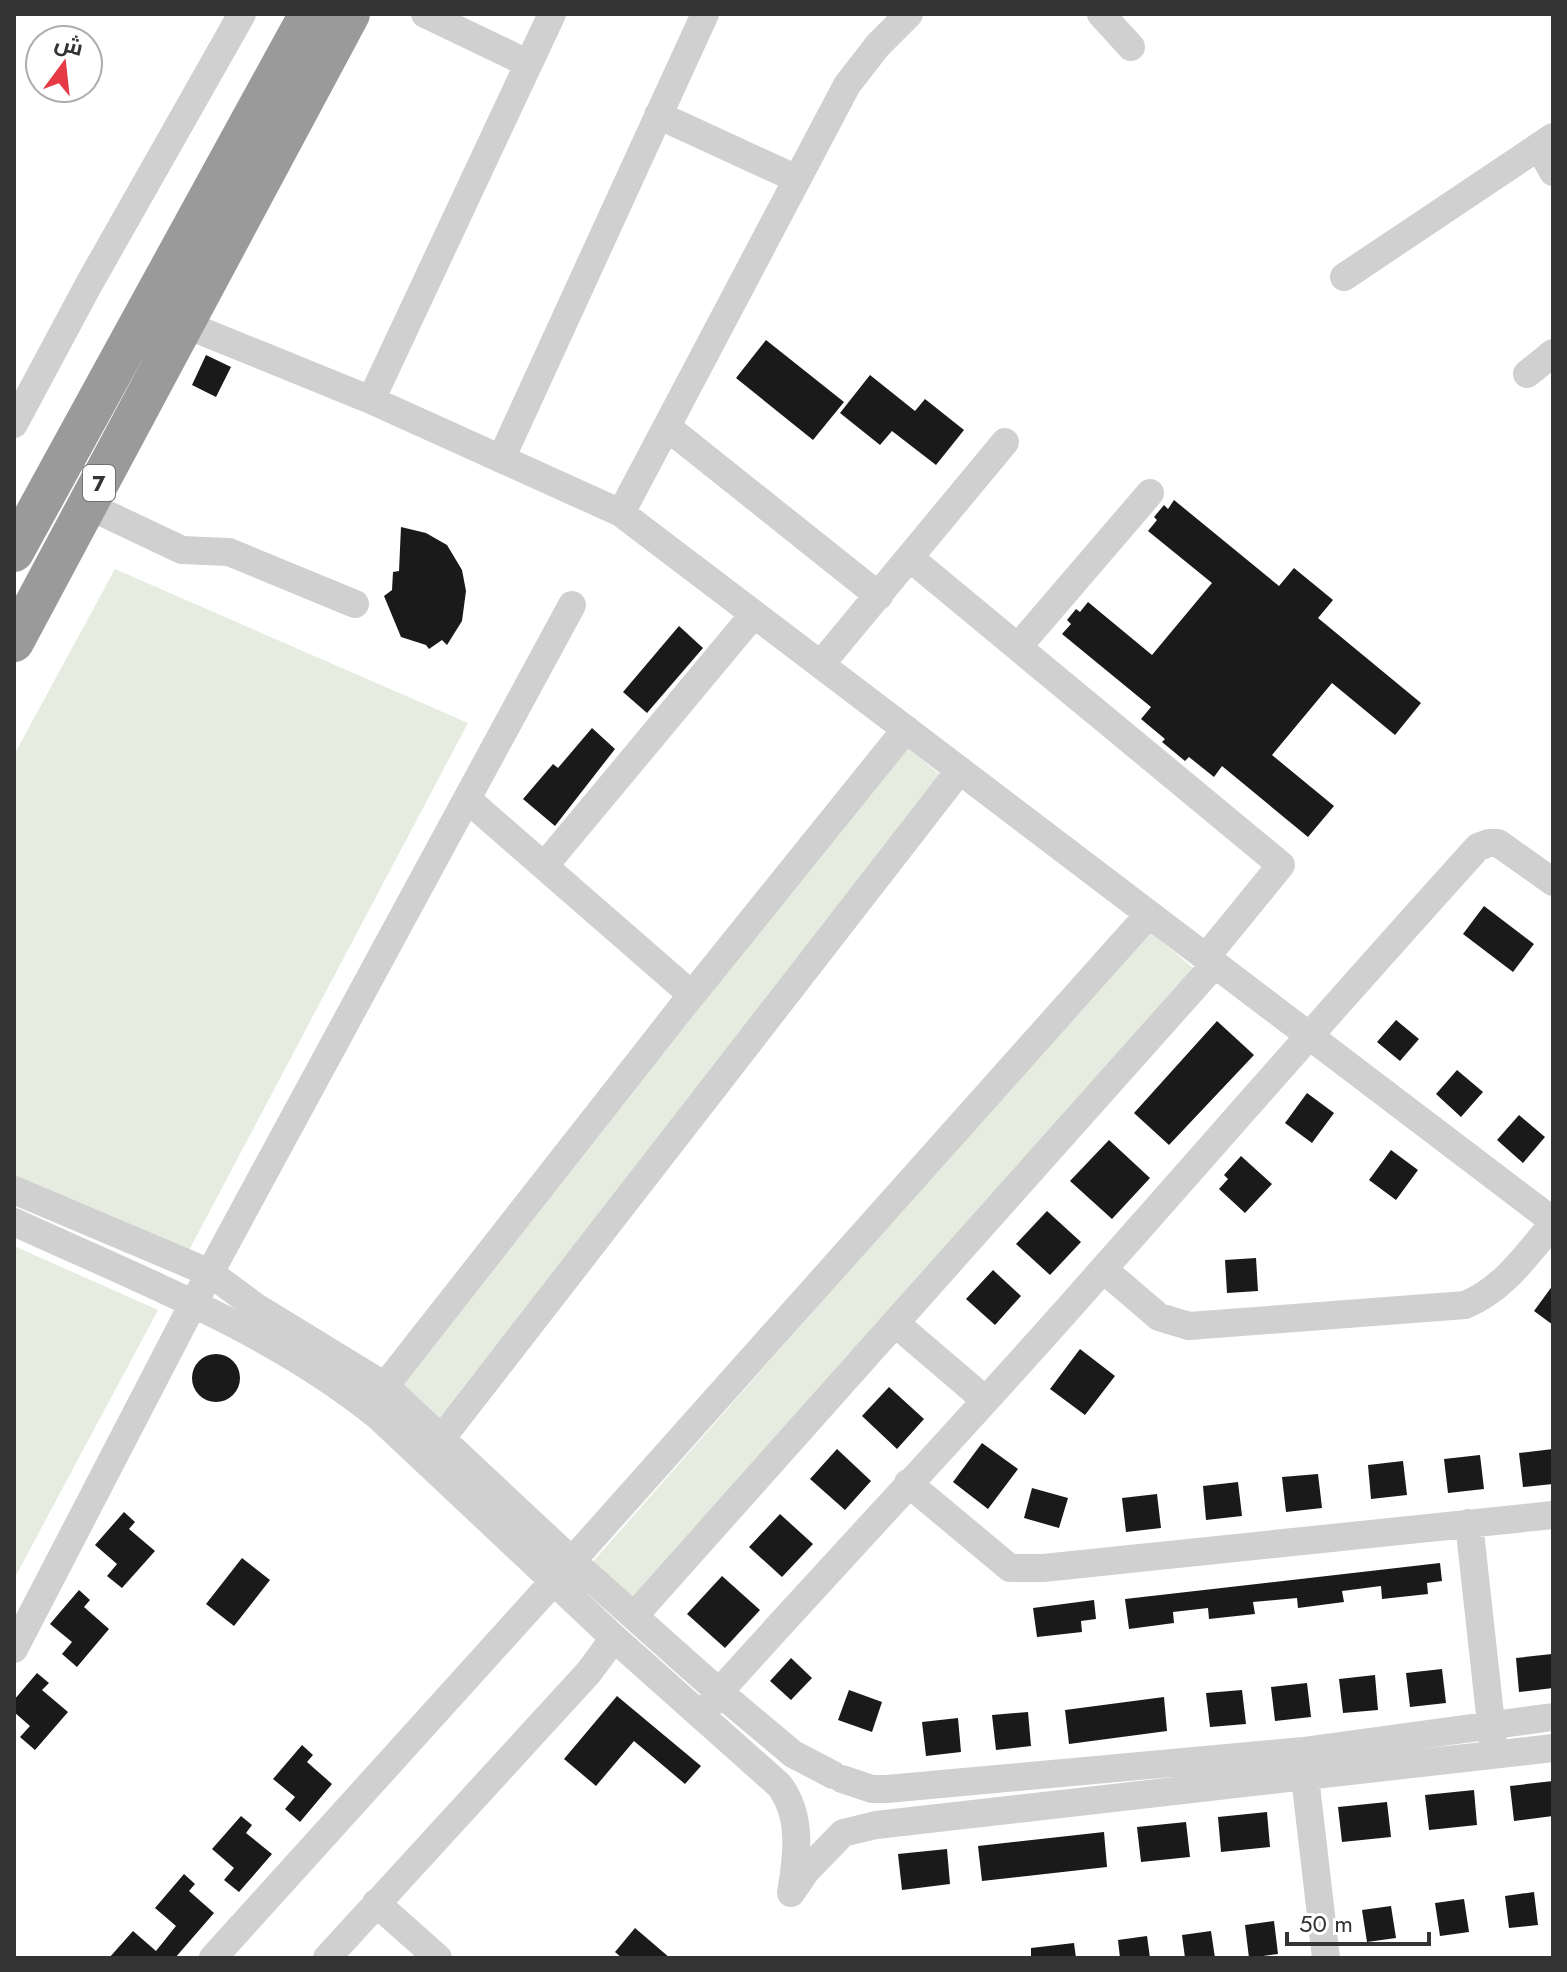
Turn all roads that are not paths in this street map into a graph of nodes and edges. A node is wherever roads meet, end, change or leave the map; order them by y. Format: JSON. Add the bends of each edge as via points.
{"nodes":[{"id":1,"x":242,"y":14,"type":"edge"},
{"id":2,"x":309,"y":14,"type":"edge"},
{"id":3,"x":350,"y":14,"type":"edge"},
{"id":4,"x":425,"y":14,"type":"edge"},
{"id":5,"x":552,"y":14,"type":"edge"},
{"id":6,"x":705,"y":14,"type":"edge"},
{"id":7,"x":909,"y":14,"type":"edge"},
{"id":8,"x":1101,"y":14,"type":"edge"},
{"id":9,"x":1131,"y":47,"type":"dead end"},
{"id":10,"x":527,"y":63,"type":"junction"},
{"id":11,"x":658,"y":115,"type":"junction"},
{"id":12,"x":1546,"y":141,"type":"edge"},
{"id":13,"x":1553,"y":172,"type":"edge"},
{"id":14,"x":797,"y":179,"type":"junction"},
{"id":15,"x":1344,"y":277,"type":"dead end"},
{"id":16,"x":154,"y":297,"type":"junction"},
{"id":17,"x":184,"y":324,"type":"junction"},
{"id":18,"x":1553,"y":353,"type":"edge"},
{"id":19,"x":1527,"y":374,"type":"dead end"},
{"id":20,"x":371,"y":400,"type":"junction"},
{"id":21,"x":14,"y":424,"type":"edge"},
{"id":22,"x":667,"y":427,"type":"junction"},
{"id":23,"x":1005,"y":442,"type":"dead end"},
{"id":24,"x":501,"y":459,"type":"junction"},
{"id":25,"x":50,"y":485,"type":"junction"},
{"id":26,"x":1150,"y":493,"type":"dead end"},
{"id":27,"x":87,"y":505,"type":"junction"},
{"id":28,"x":621,"y":513,"type":"junction"},
{"id":29,"x":14,"y":552,"type":"edge"},
{"id":30,"x":910,"y":558,"type":"junction"},
{"id":31,"x":879,"y":596,"type":"junction"},
{"id":32,"x":355,"y":604,"type":"dead end"},
{"id":33,"x":572,"y":605,"type":"dead end"},
{"id":34,"x":754,"y":614,"type":"junction"},
{"id":35,"x":14,"y":642,"type":"edge"},
{"id":36,"x":1018,"y":647,"type":"junction"},
{"id":37,"x":821,"y":664,"type":"junction"},
{"id":38,"x":906,"y":729,"type":"junction"},
{"id":39,"x":960,"y":770,"type":"junction"},
{"id":40,"x":467,"y":799,"type":"junction"},
{"id":41,"x":545,"y":865,"type":"junction"},
{"id":42,"x":1553,"y":882,"type":"edge"},
{"id":43,"x":1149,"y":914,"type":"junction"},
{"id":44,"x":1211,"y":960,"type":"junction"},
{"id":45,"x":692,"y":995,"type":"junction"},
{"id":46,"x":1308,"y":1034,"type":"junction"},
{"id":47,"x":14,"y":1190,"type":"edge"},
{"id":48,"x":14,"y":1222,"type":"edge"},
{"id":49,"x":1553,"y":1222,"type":"edge"},
{"id":50,"x":1103,"y":1269,"type":"junction"},
{"id":51,"x":210,"y":1273,"type":"junction"},
{"id":52,"x":193,"y":1304,"type":"junction"},
{"id":53,"x":895,"y":1323,"type":"junction"},
{"id":54,"x":385,"y":1386,"type":"junction"},
{"id":55,"x":984,"y":1399,"type":"junction"},
{"id":56,"x":441,"y":1439,"type":"junction"},
{"id":57,"x":908,"y":1483,"type":"junction"},
{"id":58,"x":1553,"y":1515,"type":"edge"},
{"id":59,"x":1469,"y":1523,"type":"junction"},
{"id":60,"x":563,"y":1571,"type":"junction"},
{"id":61,"x":634,"y":1616,"type":"junction"},
{"id":62,"x":614,"y":1638,"type":"junction"},
{"id":63,"x":14,"y":1649,"type":"edge"},
{"id":64,"x":719,"y":1692,"type":"junction"},
{"id":65,"x":702,"y":1715,"type":"junction"},
{"id":66,"x":1553,"y":1717,"type":"edge"},
{"id":67,"x":1491,"y":1725,"type":"junction"},
{"id":68,"x":1553,"y":1748,"type":"edge"},
{"id":69,"x":1494,"y":1755,"type":"junction"},
{"id":70,"x":1304,"y":1764,"type":"junction"},
{"id":71,"x":838,"y":1777,"type":"junction"},
{"id":72,"x":793,"y":1812,"type":"junction"},
{"id":73,"x":843,"y":1833,"type":"junction"},
{"id":74,"x":376,"y":1903,"type":"junction"},
{"id":75,"x":213,"y":1958,"type":"edge"},
{"id":76,"x":327,"y":1958,"type":"edge"},
{"id":77,"x":438,"y":1958,"type":"edge"},
{"id":78,"x":1326,"y":1958,"type":"edge"}],
"edges":[{"from":1,"to":21,"type":"street"},
{"from":2,"to":16,"type":"highway","number":"7"},
{"from":3,"to":17,"type":"highway","number":"7"},
{"from":4,"to":10,"type":"street"},
{"from":5,"to":10,"type":"street"},
{"from":6,"to":11,"type":"street"},
{"from":7,"to":14,"type":"street","via":[[861,63]]},
{"from":8,"to":9,"type":"street"},
{"from":10,"to":20,"type":"street"},
{"from":11,"to":14,"type":"street"},
{"from":11,"to":24,"type":"street"},
{"from":12,"to":13,"type":"street"},
{"from":12,"to":15,"type":"street"},
{"from":14,"to":22,"type":"street"},
{"from":16,"to":17,"type":"highway"},
{"from":16,"to":25,"type":"highway","number":"7"},
{"from":17,"to":20,"type":"street"},
{"from":17,"to":27,"type":"highway","number":"7"},
{"from":18,"to":19,"type":"street"},
{"from":20,"to":24,"type":"street"},
{"from":22,"to":28,"type":"street"},
{"from":22,"to":31,"type":"street"},
{"from":23,"to":30,"type":"street"},
{"from":24,"to":28,"type":"street"},
{"from":25,"to":27,"type":"highway"},
{"from":25,"to":29,"type":"highway","number":"7"},
{"from":26,"to":36,"type":"street"},
{"from":27,"to":32,"type":"street","via":[[182,550],[229,552]]},
{"from":27,"to":35,"type":"highway","number":"7"},
{"from":28,"to":34,"type":"street"},
{"from":30,"to":31,"type":"street"},
{"from":30,"to":36,"type":"street"},
{"from":31,"to":37,"type":"street"},
{"from":33,"to":40,"type":"street"},
{"from":34,"to":37,"type":"street"},
{"from":34,"to":41,"type":"street"},
{"from":36,"to":44,"type":"street","via":[[1281,865]]},
{"from":37,"to":38,"type":"street"},
{"from":38,"to":39,"type":"street"},
{"from":38,"to":45,"type":"street"},
{"from":39,"to":43,"type":"street"},
{"from":39,"to":56,"type":"street"},
{"from":40,"to":41,"type":"street"},
{"from":40,"to":51,"type":"street"},
{"from":41,"to":45,"type":"street"},
{"from":42,"to":46,"type":"street","via":[[1498,843],[1478,847]]},
{"from":43,"to":44,"type":"street"},
{"from":43,"to":60,"type":"street"},
{"from":44,"to":46,"type":"street"},
{"from":44,"to":53,"type":"street"},
{"from":45,"to":54,"type":"street"},
{"from":46,"to":49,"type":"street"},
{"from":46,"to":50,"type":"street"},
{"from":47,"to":51,"type":"street"},
{"from":48,"to":52,"type":"street"},
{"from":49,"to":50,"type":"street","via":[[1499,1286],[1465,1305],[1189,1326],[1159,1317]]},
{"from":50,"to":55,"type":"street"},
{"from":51,"to":52,"type":"street"},
{"from":51,"to":54,"type":"street"},
{"from":52,"to":60,"type":"street","via":[[350,1393]]},
{"from":52,"to":63,"type":"street"},
{"from":53,"to":55,"type":"street"},
{"from":53,"to":61,"type":"street"},
{"from":54,"to":56,"type":"street"},
{"from":55,"to":57,"type":"street"},
{"from":56,"to":60,"type":"street"},
{"from":57,"to":59,"type":"street","via":[[1010,1568]]},
{"from":57,"to":64,"type":"street"},
{"from":58,"to":59,"type":"street"},
{"from":59,"to":67,"type":"street"},
{"from":60,"to":61,"type":"street"},
{"from":60,"to":62,"type":"street"},
{"from":60,"to":75,"type":"street"},
{"from":61,"to":64,"type":"street"},
{"from":62,"to":65,"type":"street"},
{"from":62,"to":74,"type":"street","via":[[589,1672]]},
{"from":64,"to":65,"type":"street"},
{"from":64,"to":71,"type":"street","via":[[793,1754]]},
{"from":65,"to":72,"type":"street","via":[[771,1777]]},
{"from":66,"to":67,"type":"street"},
{"from":67,"to":69,"type":"street"},
{"from":67,"to":70,"type":"street"},
{"from":68,"to":69,"type":"street"},
{"from":69,"to":70,"type":"street"},
{"from":70,"to":71,"type":"street","via":[[887,1789]]},
{"from":70,"to":73,"type":"street"},
{"from":70,"to":78,"type":"street"},
{"from":71,"to":72,"type":"street","via":[[815,1776],[800,1786]]},
{"from":71,"to":73,"type":"street","via":[[857,1801],[855,1819]]},
{"from":72,"to":73,"type":"street","via":[[802,1828],[817,1837]]},
{"from":72,"to":73,"type":"street","via":[[797,1840],[791,1893]]},
{"from":74,"to":76,"type":"street"},
{"from":74,"to":77,"type":"street"}]}
